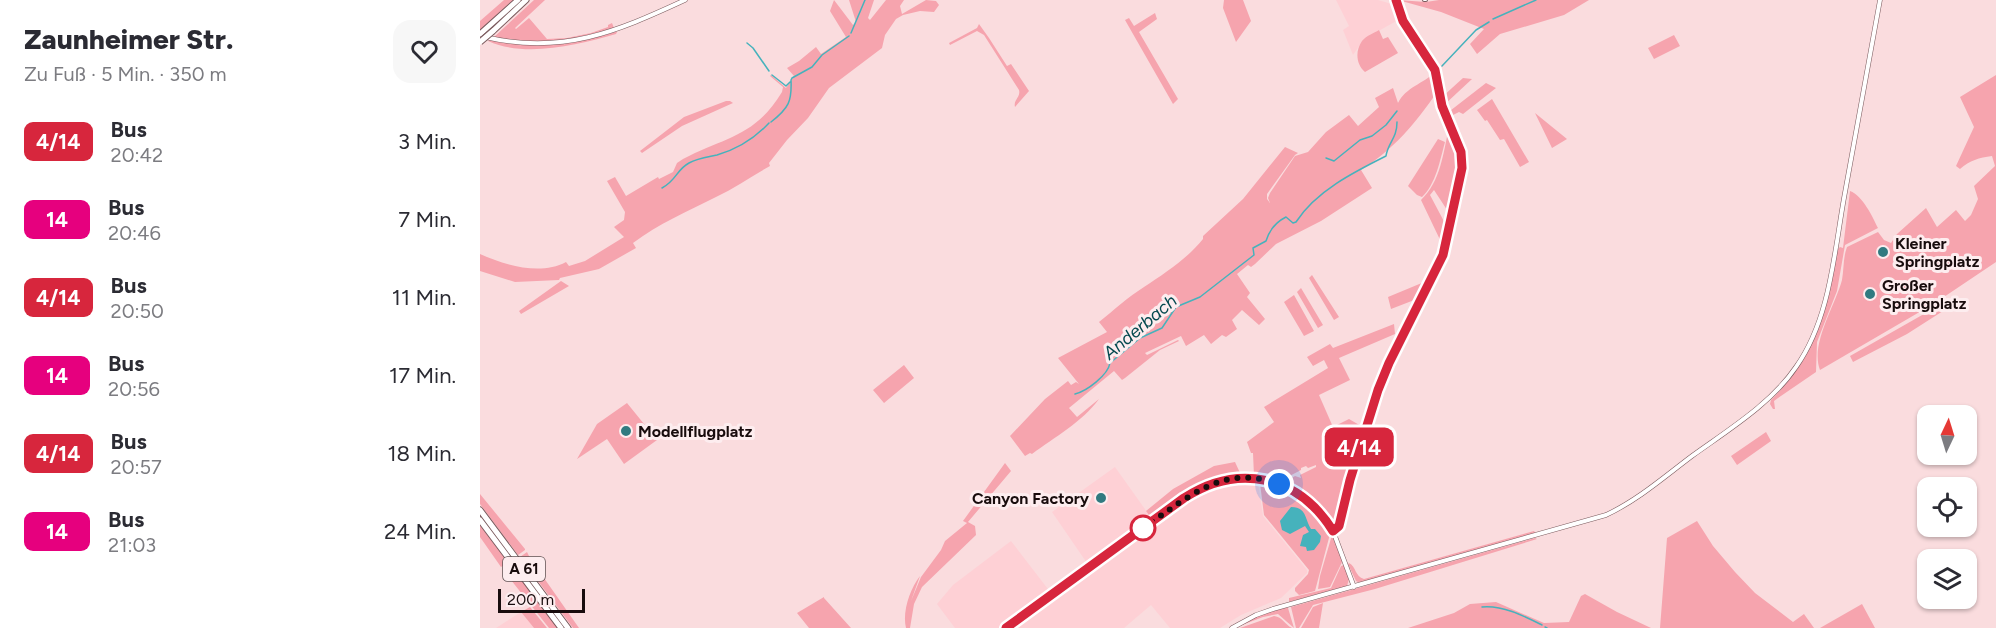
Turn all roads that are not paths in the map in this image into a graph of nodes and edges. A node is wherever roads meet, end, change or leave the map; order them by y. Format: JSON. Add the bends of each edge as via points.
{"nodes":[{"id":1,"x":518,"y":0,"type":"edge"},
{"id":2,"x":526,"y":0,"type":"edge"},
{"id":3,"x":685,"y":0,"type":"edge"},
{"id":4,"x":1880,"y":0,"type":"edge"},
{"id":5,"x":1396,"y":2,"type":"edge"},
{"id":6,"x":490,"y":30,"type":"junction"},
{"id":7,"x":480,"y":35,"type":"edge"},
{"id":8,"x":480,"y":42,"type":"edge"},
{"id":9,"x":480,"y":510,"type":"edge"},
{"id":10,"x":480,"y":520,"type":"edge"},
{"id":11,"x":1333,"y":531,"type":"junction"},
{"id":12,"x":1354,"y":587,"type":"junction"},
{"id":13,"x":561,"y":628,"type":"edge"},
{"id":14,"x":568,"y":628,"type":"edge"},
{"id":15,"x":1006,"y":628,"type":"edge"},
{"id":16,"x":1232,"y":628,"type":"edge"}],
"edges":[{"from":1,"to":6,"type":"highway"},
{"from":2,"to":6,"type":"highway"},
{"from":3,"to":7,"type":"main road","via":[[617,29],[574,41],[532,44]]},
{"from":4,"to":12,"type":"main road","via":[[1820,319],[1807,348],[1782,385],[1637,499],[1606,515]]},
{"from":5,"to":11,"type":"main road","via":[[1403,21],[1435,70],[1442,106],[1461,152],[1462,168],[1440,264],[1380,384],[1339,526]]},
{"from":6,"to":7,"type":"highway"},
{"from":6,"to":8,"type":"highway","bridge":true},
{"from":9,"to":14,"type":"highway","number":"A 61"},
{"from":10,"to":13,"type":"highway","number":"A 61"},
{"from":11,"to":12,"type":"main road"},
{"from":11,"to":15,"type":"street","via":[[1315,507],[1288,488],[1251,478],[1214,483],[1184,498]]},
{"from":12,"to":16,"type":"main road","via":[[1273,609]]}]}
